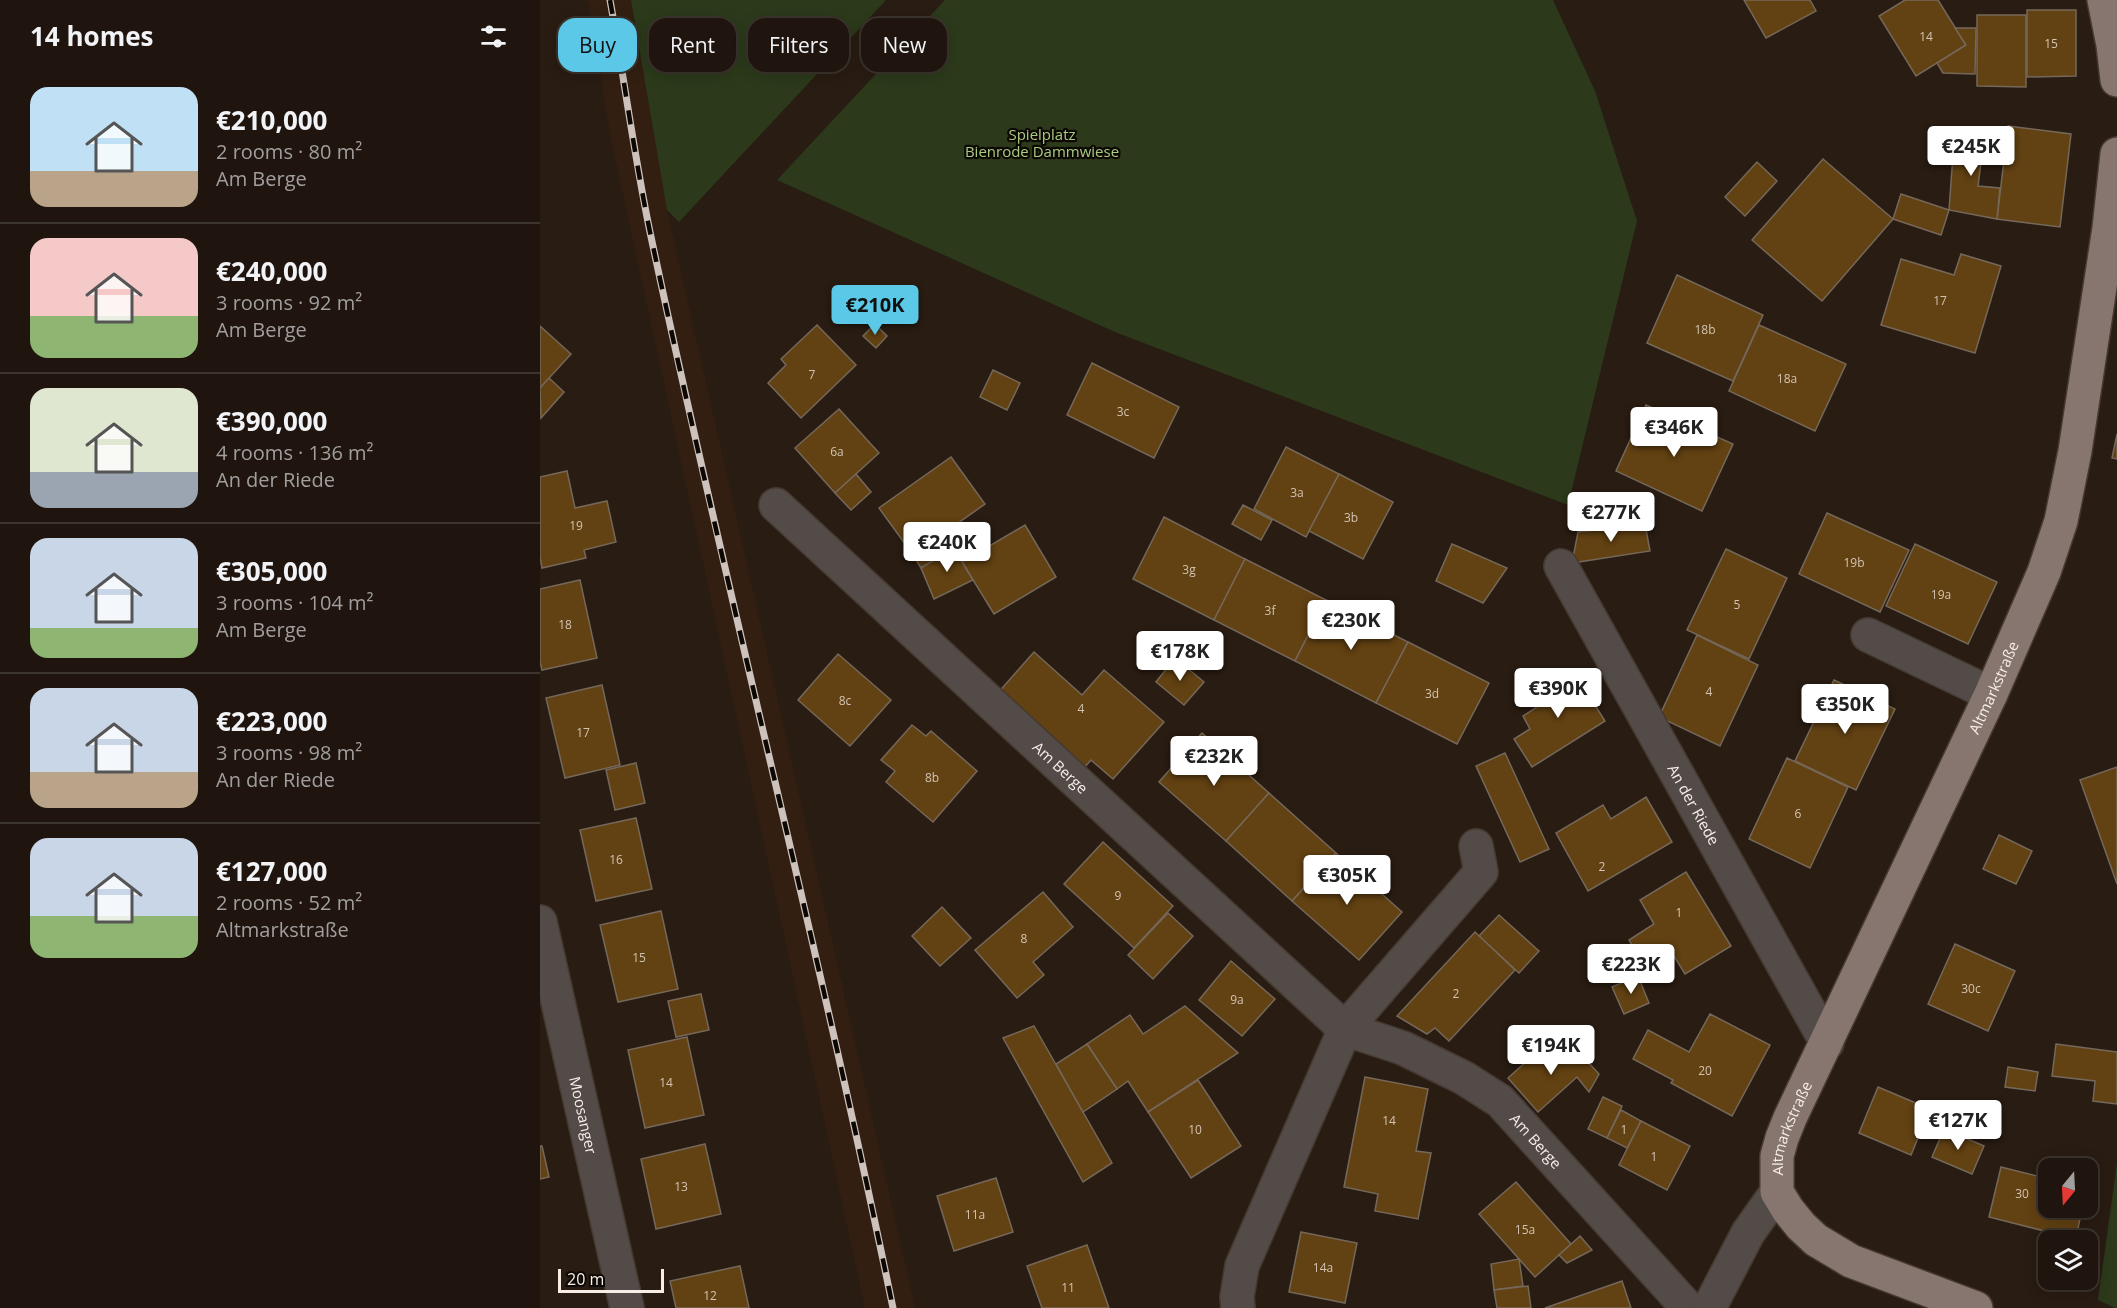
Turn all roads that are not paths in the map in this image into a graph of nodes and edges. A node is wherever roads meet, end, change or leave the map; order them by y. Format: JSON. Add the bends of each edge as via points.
{"nodes":[{"id":1,"x":2104,"y":0,"type":"edge"},
{"id":2,"x":2117,"y":80,"type":"edge"},
{"id":3,"x":2117,"y":154,"type":"edge"},
{"id":4,"x":777,"y":506,"type":"dead end"},
{"id":5,"x":1561,"y":567,"type":"dead end"},
{"id":6,"x":1868,"y":635,"type":"dead end"},
{"id":7,"x":1991,"y":694,"type":"junction"},
{"id":8,"x":1476,"y":846,"type":"dead end"},
{"id":9,"x":540,"y":922,"type":"edge"},
{"id":10,"x":1345,"y":1029,"type":"junction"},
{"id":11,"x":1827,"y":1043,"type":"junction"},
{"id":12,"x":1777,"y":1192,"type":"junction"},
{"id":13,"x":627,"y":1308,"type":"edge"},
{"id":14,"x":1238,"y":1308,"type":"edge"},
{"id":15,"x":1688,"y":1308,"type":"edge"},
{"id":16,"x":1710,"y":1308,"type":"edge"},
{"id":17,"x":1976,"y":1308,"type":"edge"}],
"edges":[{"from":1,"to":2,"type":"main road"},
{"from":3,"to":7,"type":"main road","name":"Altmarkstraße","via":[[2109,228],[2061,521],[2044,572]]},
{"from":4,"to":10,"type":"street","name":"Am Berge"},
{"from":5,"to":11,"type":"street","name":"An der Riede"},
{"from":6,"to":7,"type":"street"},
{"from":7,"to":11,"type":"main road","name":"Altmarkstraße"},
{"from":8,"to":10,"type":"street","via":[[1481,872]]},
{"from":9,"to":13,"type":"street","name":"Moosanger"},
{"from":10,"to":14,"type":"street","via":[[1242,1266]]},
{"from":10,"to":15,"type":"street","name":"Am Berge","via":[[1403,1048],[1500,1101]]},
{"from":11,"to":12,"type":"main road","name":"Altmarkstraße","via":[[1782,1138]]},
{"from":12,"to":16,"type":"street","name":"Altmarkstraße","via":[[1748,1233]]},
{"from":12,"to":17,"type":"main road","name":"Altmarkstraße","via":[[1801,1226],[1833,1251]]}]}
